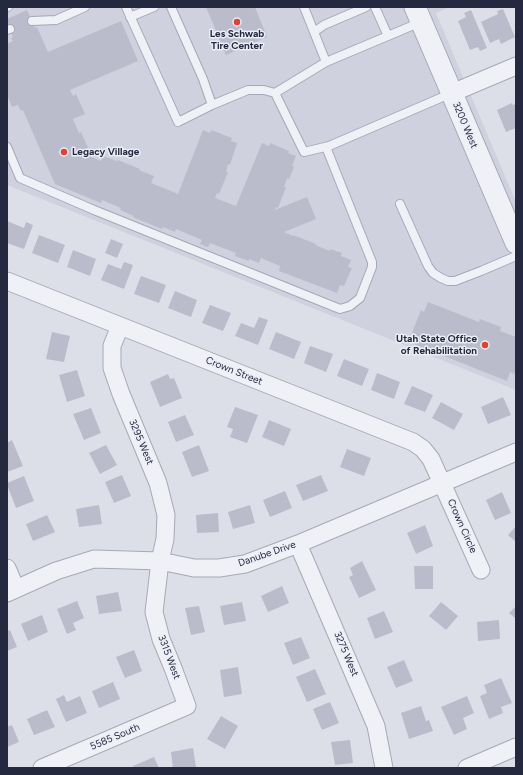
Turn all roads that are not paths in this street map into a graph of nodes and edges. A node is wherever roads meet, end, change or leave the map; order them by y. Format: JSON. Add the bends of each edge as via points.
{"nodes":[{"id":1,"x":85,"y":7,"type":"edge"},
{"id":2,"x":126,"y":7,"type":"edge"},
{"id":3,"x":154,"y":7,"type":"edge"},
{"id":4,"x":171,"y":7,"type":"edge"},
{"id":5,"x":304,"y":7,"type":"edge"},
{"id":6,"x":366,"y":7,"type":"edge"},
{"id":7,"x":375,"y":7,"type":"edge"},
{"id":8,"x":419,"y":14,"type":"edge"},
{"id":9,"x":130,"y":16,"type":"junction"},
{"id":10,"x":32,"y":21,"type":"dead end"},
{"id":11,"x":314,"y":32,"type":"junction"},
{"id":12,"x":388,"y":36,"type":"junction"},
{"id":13,"x":326,"y":62,"type":"junction"},
{"id":14,"x":516,"y":66,"type":"edge"},
{"id":15,"x":275,"y":93,"type":"junction"},
{"id":16,"x":452,"y":93,"type":"junction"},
{"id":17,"x":212,"y":105,"type":"junction"},
{"id":18,"x":7,"y":147,"type":"edge"},
{"id":19,"x":326,"y":147,"type":"junction"},
{"id":20,"x":400,"y":204,"type":"dead end"},
{"id":21,"x":516,"y":243,"type":"edge"},
{"id":22,"x":516,"y":256,"type":"edge"},
{"id":23,"x":7,"y":281,"type":"edge"},
{"id":24,"x":120,"y":326,"type":"junction"},
{"id":25,"x":516,"y":452,"type":"edge"},
{"id":26,"x":442,"y":483,"type":"junction"},
{"id":27,"x":298,"y":544,"type":"junction"},
{"id":28,"x":160,"y":560,"type":"junction"},
{"id":29,"x":7,"y":568,"type":"edge"},
{"id":30,"x":481,"y":570,"type":"dead end"},
{"id":31,"x":12,"y":591,"type":"edge"},
{"id":32,"x":187,"y":706,"type":"joint"},
{"id":33,"x":516,"y":747,"type":"edge"},
{"id":34,"x":42,"y":768,"type":"edge"},
{"id":35,"x":384,"y":768,"type":"edge"},
{"id":36,"x":467,"y":768,"type":"edge"}],
"edges":[{"from":1,"to":10,"type":"lane","via":[[56,20]]},
{"from":2,"to":9,"type":"lane"},
{"from":3,"to":9,"type":"lane"},
{"from":4,"to":17,"type":"lane"},
{"from":5,"to":11,"type":"lane"},
{"from":6,"to":11,"type":"lane"},
{"from":7,"to":12,"type":"lane"},
{"from":8,"to":12,"type":"lane"},
{"from":8,"to":16,"type":"street","name":"3200 West"},
{"from":9,"to":17,"type":"lane","via":[[178,122]]},
{"from":11,"to":13,"type":"lane"},
{"from":12,"to":13,"type":"lane"},
{"from":13,"to":15,"type":"lane"},
{"from":14,"to":16,"type":"street"},
{"from":15,"to":17,"type":"lane","via":[[248,90]]},
{"from":15,"to":19,"type":"lane","via":[[304,152]]},
{"from":16,"to":19,"type":"lane"},
{"from":16,"to":21,"type":"street","name":"3200 West"},
{"from":18,"to":19,"type":"lane","via":[[20,178],[340,309],[350,306],[360,298],[372,262]]},
{"from":20,"to":22,"type":"lane","via":[[428,266],[441,278],[455,281]]},
{"from":23,"to":24,"type":"street","name":"Crown Street"},
{"from":24,"to":26,"type":"street","name":"Crown Street","via":[[413,442],[431,458]]},
{"from":24,"to":28,"type":"street","name":"3295 West","via":[[112,346],[112,368],[158,483],[166,515],[165,539]]},
{"from":25,"to":26,"type":"street","name":"Danube Drive"},
{"from":26,"to":27,"type":"street","name":"Danube Drive"},
{"from":26,"to":30,"type":"street","name":"Crown Circle"},
{"from":27,"to":28,"type":"street","name":"Danube Drive","via":[[245,564],[219,568],[194,568]]},
{"from":27,"to":35,"type":"street","name":"3275 West","via":[[376,726]]},
{"from":28,"to":31,"type":"street","name":"Danube Drive","via":[[94,559],[56,571]]},
{"from":28,"to":32,"type":"street","name":"3315 West","via":[[154,612],[160,639]]},
{"from":29,"to":31,"type":"street"},
{"from":32,"to":34,"type":"street","name":"5585 South"},
{"from":33,"to":36,"type":"street"}]}
